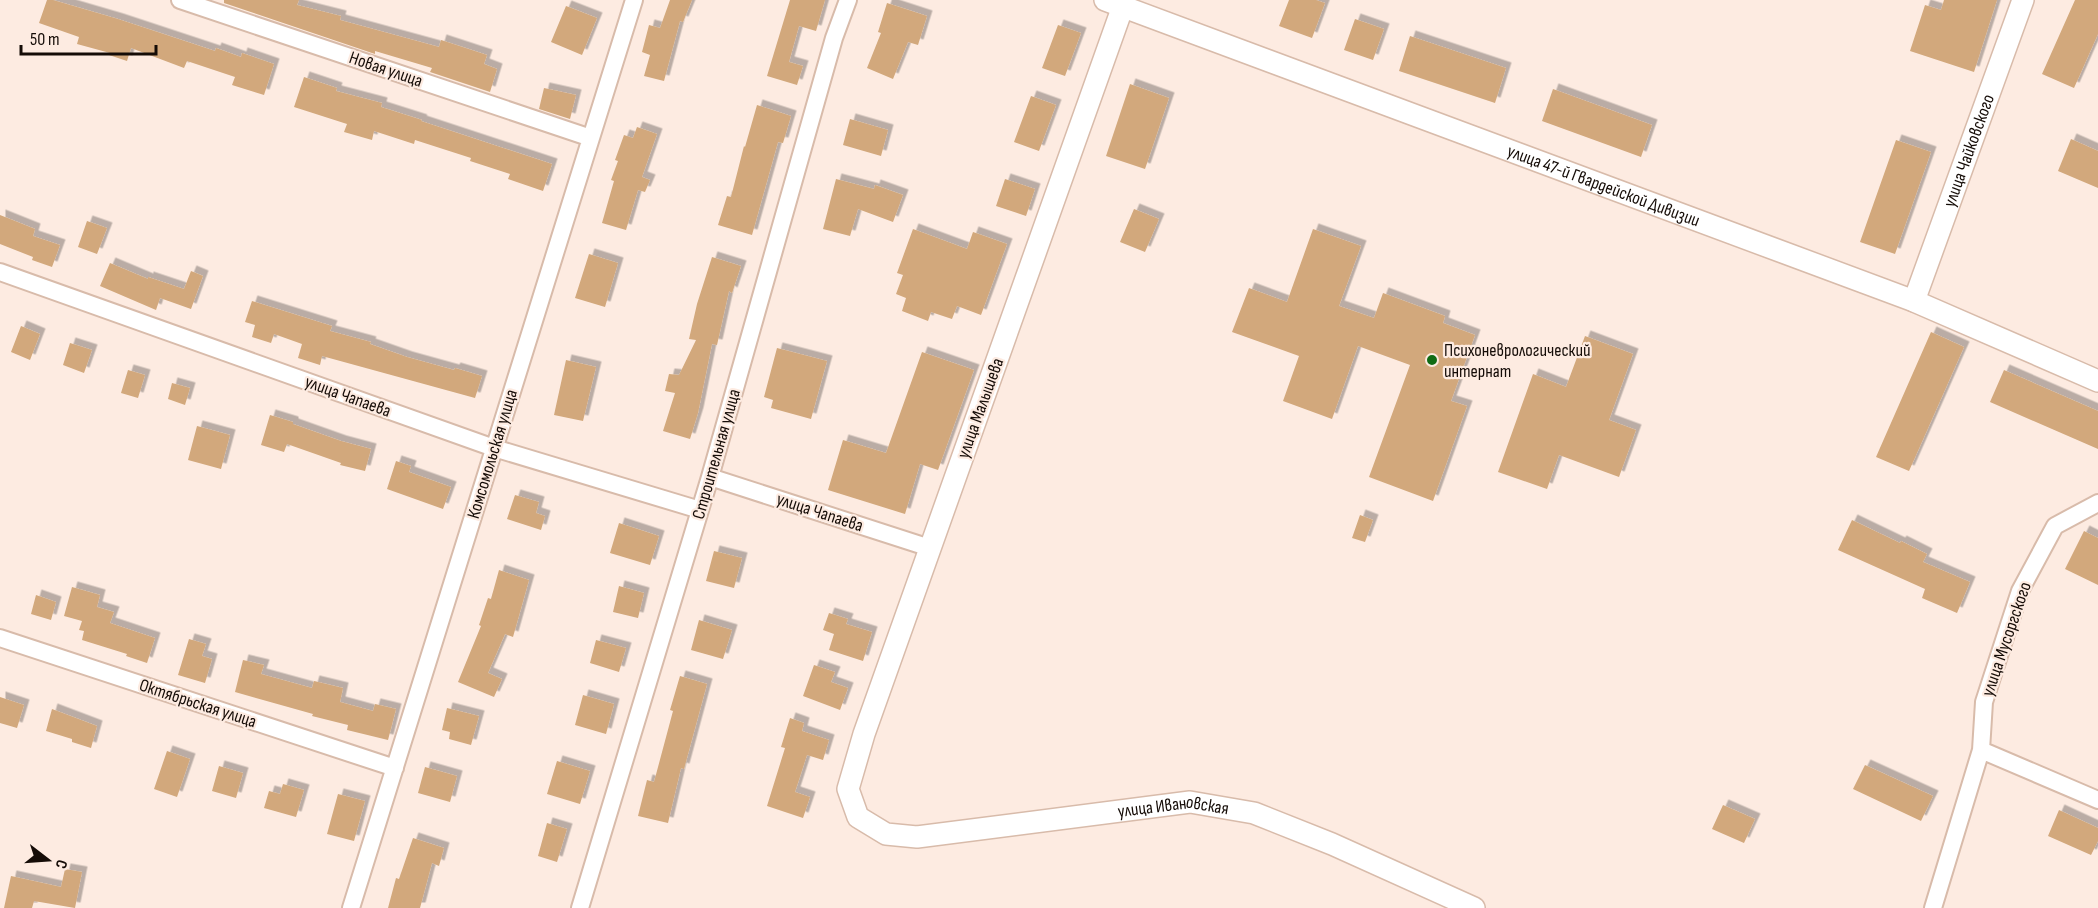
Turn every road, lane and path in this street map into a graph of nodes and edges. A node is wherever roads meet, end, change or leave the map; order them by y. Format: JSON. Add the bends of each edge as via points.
{"nodes":[{"id":1,"x":180,"y":0,"type":"edge"},
{"id":2,"x":634,"y":0,"type":"edge"},
{"id":3,"x":848,"y":0,"type":"edge"},
{"id":4,"x":2024,"y":0,"type":"edge"},
{"id":5,"x":1118,"y":2,"type":"edge"},
{"id":6,"x":591,"y":138,"type":"junction"},
{"id":7,"x":0,"y":272,"type":"edge"},
{"id":8,"x":1914,"y":301,"type":"junction"},
{"id":9,"x":2098,"y":381,"type":"edge"},
{"id":10,"x":494,"y":448,"type":"junction"},
{"id":11,"x":710,"y":477,"type":"junction"},
{"id":12,"x":2098,"y":503,"type":"edge"},
{"id":13,"x":700,"y":510,"type":"junction"},
{"id":14,"x":930,"y":548,"type":"junction"},
{"id":15,"x":0,"y":638,"type":"edge"},
{"id":16,"x":1982,"y":750,"type":"junction"},
{"id":17,"x":395,"y":768,"type":"junction"},
{"id":18,"x":2098,"y":800,"type":"edge"},
{"id":19,"x":858,"y":816,"type":"joint"},
{"id":20,"x":351,"y":908,"type":"edge"},
{"id":21,"x":580,"y":908,"type":"edge"},
{"id":22,"x":1474,"y":908,"type":"edge"},
{"id":23,"x":1932,"y":908,"type":"edge"}],
"edges":[{"from":1,"to":6,"type":"street","name":"Новая улица"},
{"from":2,"to":6,"type":"street","name":"Комсомольская улица"},
{"from":3,"to":11,"type":"street","name":"Строительная улица"},
{"from":4,"to":8,"type":"street","name":"улица Чайковского"},
{"from":5,"to":8,"type":"street","name":"улица 47-й Гвардейской Дивизии"},
{"from":5,"to":14,"type":"street","name":"улица Малышева"},
{"from":6,"to":10,"type":"street","name":"Комсомольская улица"},
{"from":7,"to":10,"type":"street","name":"улица Чапаева"},
{"from":8,"to":9,"type":"street","name":"улица 47-й Гвардейской Дивизии"},
{"from":10,"to":13,"type":"street","name":"улица Чапаева"},
{"from":10,"to":17,"type":"street","name":"Комсомольская улица"},
{"from":11,"to":13,"type":"street","name":"Строительная улица"},
{"from":11,"to":14,"type":"street","name":"улица Чапаева"},
{"from":12,"to":16,"type":"street","name":"улица Мусоргского","via":[[2055,526],[2020,591],[1984,702]]},
{"from":13,"to":21,"type":"street","name":"Строительная улица"},
{"from":14,"to":19,"type":"street","name":"улица Малышева","via":[[848,789]]},
{"from":15,"to":17,"type":"street","name":"Октябрьская улица"},
{"from":16,"to":18,"type":"street"},
{"from":16,"to":23,"type":"street","name":"улица Мусоргского"},
{"from":17,"to":20,"type":"street","name":"Комсомольская улица"},
{"from":19,"to":22,"type":"street","name":"улица Ивановская","via":[[886,834],[917,837],[1190,802],[1254,813]]}]}
